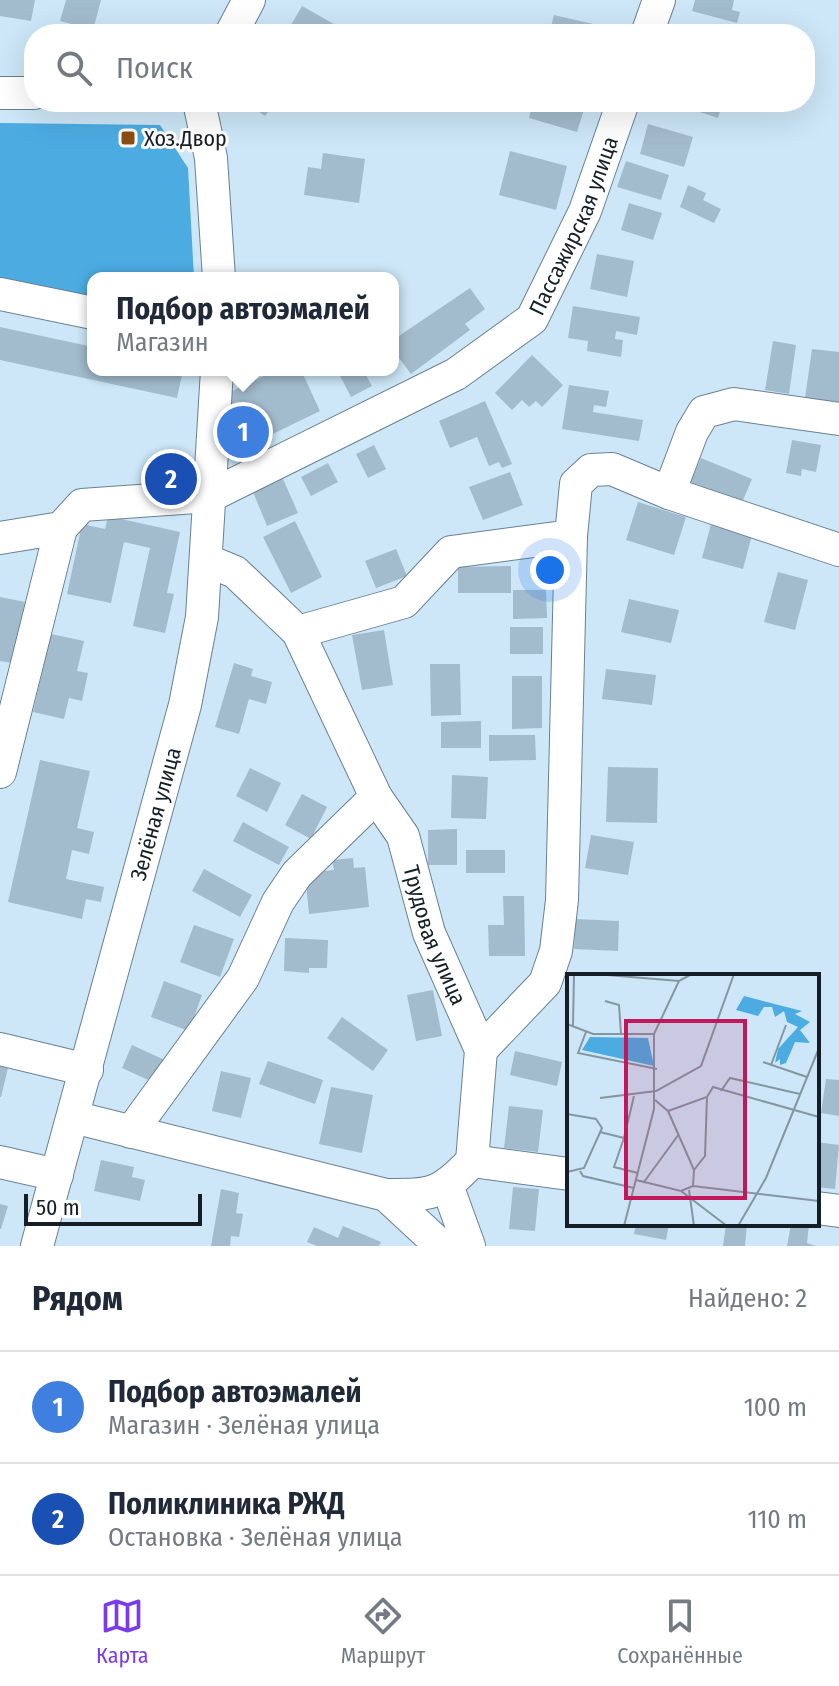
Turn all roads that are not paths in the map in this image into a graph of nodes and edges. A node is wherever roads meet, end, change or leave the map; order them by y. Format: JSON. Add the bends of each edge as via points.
{"nodes":[{"id":1,"x":249,"y":0,"type":"edge"},
{"id":2,"x":659,"y":0,"type":"edge"},
{"id":3,"x":236,"y":24,"type":"edge"},
{"id":4,"x":651,"y":24,"type":"edge"},
{"id":5,"x":0,"y":93,"type":"edge"},
{"id":6,"x":24,"y":93,"type":"edge"},
{"id":7,"x":201,"y":112,"type":"edge"},
{"id":8,"x":620,"y":112,"type":"edge"},
{"id":9,"x":219,"y":272,"type":"edge"},
{"id":10,"x":0,"y":294,"type":"edge"},
{"id":11,"x":87,"y":312,"type":"edge"},
{"id":12,"x":217,"y":376,"type":"edge"},
{"id":13,"x":839,"y":419,"type":"edge"},
{"id":14,"x":669,"y":493,"type":"junction"},
{"id":15,"x":210,"y":496,"type":"junction"},
{"id":16,"x":61,"y":528,"type":"junction"},
{"id":17,"x":571,"y":536,"type":"junction"},
{"id":18,"x":0,"y":538,"type":"edge"},
{"id":19,"x":839,"y":550,"type":"edge"},
{"id":20,"x":206,"y":560,"type":"junction"},
{"id":21,"x":298,"y":632,"type":"junction"},
{"id":22,"x":0,"y":772,"type":"edge"},
{"id":23,"x":376,"y":797,"type":"junction"},
{"id":24,"x":0,"y":1049,"type":"edge"},
{"id":25,"x":481,"y":1050,"type":"junction"},
{"id":26,"x":87,"y":1070,"type":"junction"},
{"id":27,"x":73,"y":1117,"type":"junction"},
{"id":28,"x":131,"y":1132,"type":"junction"},
{"id":29,"x":472,"y":1161,"type":"junction"},
{"id":30,"x":0,"y":1162,"type":"edge"},
{"id":31,"x":567,"y":1174,"type":"edge"},
{"id":32,"x":57,"y":1175,"type":"junction"},
{"id":33,"x":448,"y":1188,"type":"junction"},
{"id":34,"x":386,"y":1195,"type":"junction"},
{"id":35,"x":819,"y":1208,"type":"edge"},
{"id":36,"x":839,"y":1211,"type":"edge"},
{"id":37,"x":37,"y":1246,"type":"edge"},
{"id":38,"x":441,"y":1246,"type":"edge"},
{"id":39,"x":469,"y":1246,"type":"edge"}],
"edges":[{"from":1,"to":3,"type":"street"},
{"from":2,"to":4,"type":"street"},
{"from":5,"to":6,"type":"street"},
{"from":7,"to":9,"type":"street","via":[[211,158]]},
{"from":8,"to":15,"type":"street","name":"Пассажирская улица","via":[[585,211],[532,319],[456,374]]},
{"from":10,"to":11,"type":"street"},
{"from":12,"to":15,"type":"street","name":"Зелёная улица"},
{"from":13,"to":14,"type":"street","via":[[734,404],[704,412]]},
{"from":14,"to":17,"type":"street","via":[[612,469],[591,470],[576,484]]},
{"from":14,"to":19,"type":"street"},
{"from":15,"to":16,"type":"street","via":[[82,505]]},
{"from":15,"to":20,"type":"street","name":"Зелёная улица"},
{"from":16,"to":18,"type":"street"},
{"from":16,"to":22,"type":"street"},
{"from":17,"to":21,"type":"street","via":[[451,552],[404,602]]},
{"from":17,"to":25,"type":"street","via":[[562,900],[556,951],[545,983]]},
{"from":20,"to":21,"type":"street","via":[[235,572]]},
{"from":20,"to":26,"type":"street","name":"Зелёная улица","via":[[202,617],[185,705]]},
{"from":21,"to":23,"type":"street","name":"Трудовая улица"},
{"from":23,"to":25,"type":"street","name":"Трудовая улица","via":[[403,836],[429,933]]},
{"from":23,"to":28,"type":"street","via":[[297,874],[243,978]]},
{"from":24,"to":26,"type":"street"},
{"from":25,"to":29,"type":"street","name":"Трудовая улица"},
{"from":26,"to":27,"type":"street","name":"Зелёная улица"},
{"from":27,"to":28,"type":"street"},
{"from":27,"to":32,"type":"street","name":"Зелёная улица"},
{"from":28,"to":34,"type":"street"},
{"from":29,"to":31,"type":"street"},
{"from":29,"to":33,"type":"street"},
{"from":30,"to":32,"type":"street"},
{"from":32,"to":37,"type":"street","name":"Зелёная улица"},
{"from":33,"to":34,"type":"street"},
{"from":33,"to":39,"type":"street"},
{"from":34,"to":38,"type":"street"},
{"from":35,"to":36,"type":"street"}]}
